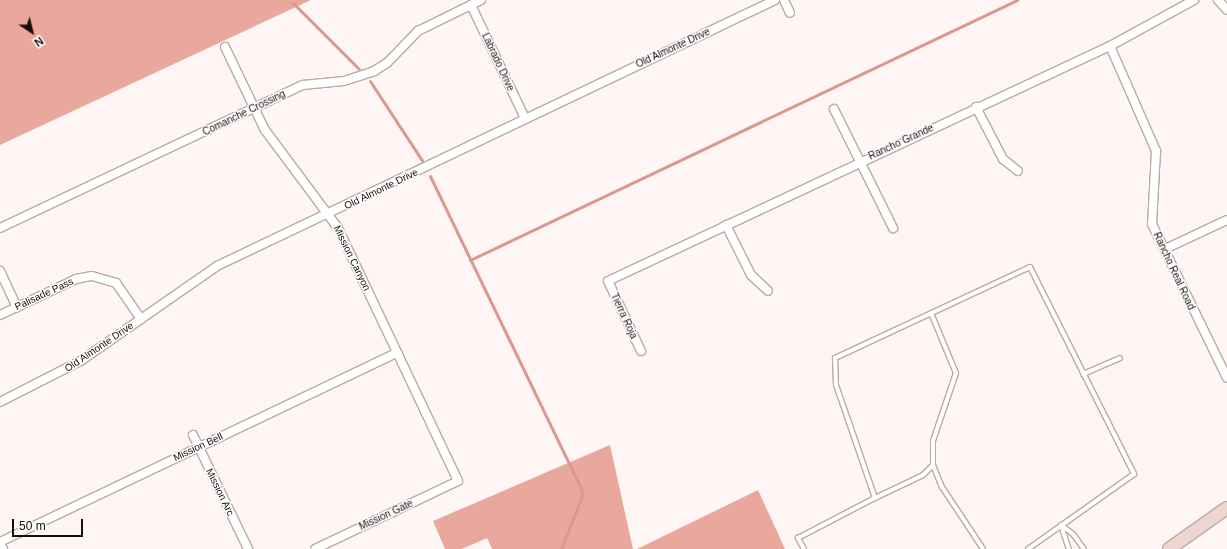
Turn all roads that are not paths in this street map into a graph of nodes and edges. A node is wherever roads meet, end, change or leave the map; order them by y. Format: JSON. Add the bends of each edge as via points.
{"nodes":[{"id":1,"x":481,"y":0,"type":"edge"},
{"id":2,"x":775,"y":0,"type":"edge"},
{"id":3,"x":784,"y":0,"type":"edge"},
{"id":4,"x":1194,"y":0,"type":"edge"},
{"id":5,"x":1218,"y":0,"type":"edge"},
{"id":6,"x":471,"y":5,"type":"junction"},
{"id":7,"x":1227,"y":10,"type":"edge"},
{"id":8,"x":790,"y":13,"type":"dead end"},
{"id":9,"x":1110,"y":46,"type":"junction"},
{"id":10,"x":225,"y":47,"type":"dead end"},
{"id":11,"x":976,"y":107,"type":"junction"},
{"id":12,"x":254,"y":108,"type":"junction"},
{"id":13,"x":834,"y":109,"type":"dead end"},
{"id":14,"x":525,"y":118,"type":"junction"},
{"id":15,"x":860,"y":161,"type":"junction"},
{"id":16,"x":1018,"y":171,"type":"dead end"},
{"id":17,"x":330,"y":214,"type":"junction"},
{"id":18,"x":1227,"y":220,"type":"edge"},
{"id":19,"x":726,"y":225,"type":"junction"},
{"id":20,"x":0,"y":228,"type":"edge"},
{"id":21,"x":893,"y":228,"type":"dead end"},
{"id":22,"x":1165,"y":249,"type":"junction"},
{"id":23,"x":0,"y":271,"type":"edge"},
{"id":24,"x":608,"y":281,"type":"joint"},
{"id":25,"x":768,"y":291,"type":"dead end"},
{"id":26,"x":17,"y":307,"type":"junction"},
{"id":27,"x":931,"y":313,"type":"junction"},
{"id":28,"x":0,"y":315,"type":"edge"},
{"id":29,"x":141,"y":319,"type":"junction"},
{"id":30,"x":641,"y":351,"type":"dead end"},
{"id":31,"x":397,"y":353,"type":"junction"},
{"id":32,"x":1120,"y":358,"type":"dead end"},
{"id":33,"x":1083,"y":374,"type":"junction"},
{"id":34,"x":1227,"y":378,"type":"edge"},
{"id":35,"x":0,"y":402,"type":"edge"},
{"id":36,"x":193,"y":435,"type":"dead end"},
{"id":37,"x":199,"y":447,"type":"junction"},
{"id":38,"x":934,"y":465,"type":"junction"},
{"id":39,"x":458,"y":481,"type":"joint"},
{"id":40,"x":875,"y":498,"type":"junction"},
{"id":41,"x":1227,"y":508,"type":"edge"},
{"id":42,"x":1061,"y":525,"type":"junction"},
{"id":43,"x":0,"y":543,"type":"edge"},
{"id":44,"x":3,"y":549,"type":"edge"},
{"id":45,"x":248,"y":549,"type":"edge"},
{"id":46,"x":315,"y":549,"type":"edge"},
{"id":47,"x":804,"y":549,"type":"edge"},
{"id":48,"x":982,"y":549,"type":"edge"},
{"id":49,"x":1028,"y":549,"type":"edge"},
{"id":50,"x":1069,"y":549,"type":"edge"},
{"id":51,"x":1084,"y":549,"type":"edge"},
{"id":52,"x":1169,"y":549,"type":"edge"}],
"edges":[{"from":1,"to":6,"type":"street","name":"Comanche Crossing"},
{"from":2,"to":14,"type":"street","name":"Old Almonte Drive"},
{"from":3,"to":8,"type":"street"},
{"from":4,"to":9,"type":"street","name":"Rancho Grande"},
{"from":5,"to":7,"type":"street"},
{"from":6,"to":12,"type":"street","name":"Comanche Crossing","via":[[418,31],[387,63],[374,71],[344,81],[303,85]]},
{"from":6,"to":14,"type":"street","name":"Labrado Drive"},
{"from":9,"to":11,"type":"street","name":"Rancho Grande"},
{"from":9,"to":22,"type":"street","name":"Rancho Real Road","via":[[1156,151],[1152,224]]},
{"from":10,"to":12,"type":"street","name":"Mission Canyon"},
{"from":11,"to":15,"type":"street","name":"Rancho Grande"},
{"from":11,"to":16,"type":"street","via":[[1003,159]]},
{"from":12,"to":17,"type":"street","name":"Mission Canyon","via":[[276,148]]},
{"from":12,"to":20,"type":"street","name":"Comanche Crossing"},
{"from":13,"to":15,"type":"street"},
{"from":14,"to":17,"type":"street","name":"Old Almonte Drive"},
{"from":15,"to":19,"type":"street","name":"Rancho Grande"},
{"from":15,"to":21,"type":"street"},
{"from":17,"to":29,"type":"street","name":"Old Almonte Drive","via":[[217,266]]},
{"from":17,"to":31,"type":"street","name":"Mission Canyon"},
{"from":18,"to":22,"type":"street"},
{"from":19,"to":24,"type":"street","name":"Rancho Grande"},
{"from":19,"to":25,"type":"street","via":[[751,275]]},
{"from":22,"to":34,"type":"street","name":"Rancho Real Road"},
{"from":23,"to":26,"type":"street"},
{"from":24,"to":30,"type":"street","name":"Tierra Roja"},
{"from":26,"to":28,"type":"street","name":"Palisade Pass"},
{"from":26,"to":29,"type":"street","name":"Palisade Pass","via":[[76,279],[92,276],[116,282]]},
{"from":27,"to":33,"type":"lane","via":[[1030,267]]},
{"from":27,"to":38,"type":"lane","via":[[956,373],[933,441]]},
{"from":27,"to":40,"type":"lane","via":[[835,358],[836,385]]},
{"from":29,"to":35,"type":"street","name":"Old Almonte Drive","via":[[82,360]]},
{"from":31,"to":37,"type":"street","name":"Mission Bell"},
{"from":31,"to":39,"type":"street","name":"Mission Canyon"},
{"from":32,"to":33,"type":"lane"},
{"from":33,"to":42,"type":"lane","via":[[1134,474]]},
{"from":36,"to":37,"type":"street","name":"Mission Arc"},
{"from":37,"to":43,"type":"street","name":"Mission Bell"},
{"from":37,"to":45,"type":"street","name":"Mission Arc"},
{"from":38,"to":40,"type":"lane","via":[[923,475]]},
{"from":38,"to":48,"type":"lane","via":[[942,487]]},
{"from":39,"to":46,"type":"street","name":"Mission Gate"},
{"from":40,"to":47,"type":"lane","via":[[798,538]]},
{"from":41,"to":52,"type":"main road"},
{"from":42,"to":49,"type":"lane"},
{"from":42,"to":50,"type":"lane"},
{"from":42,"to":51,"type":"lane","via":[[1073,534]]},
{"from":43,"to":44,"type":"street"}]}
